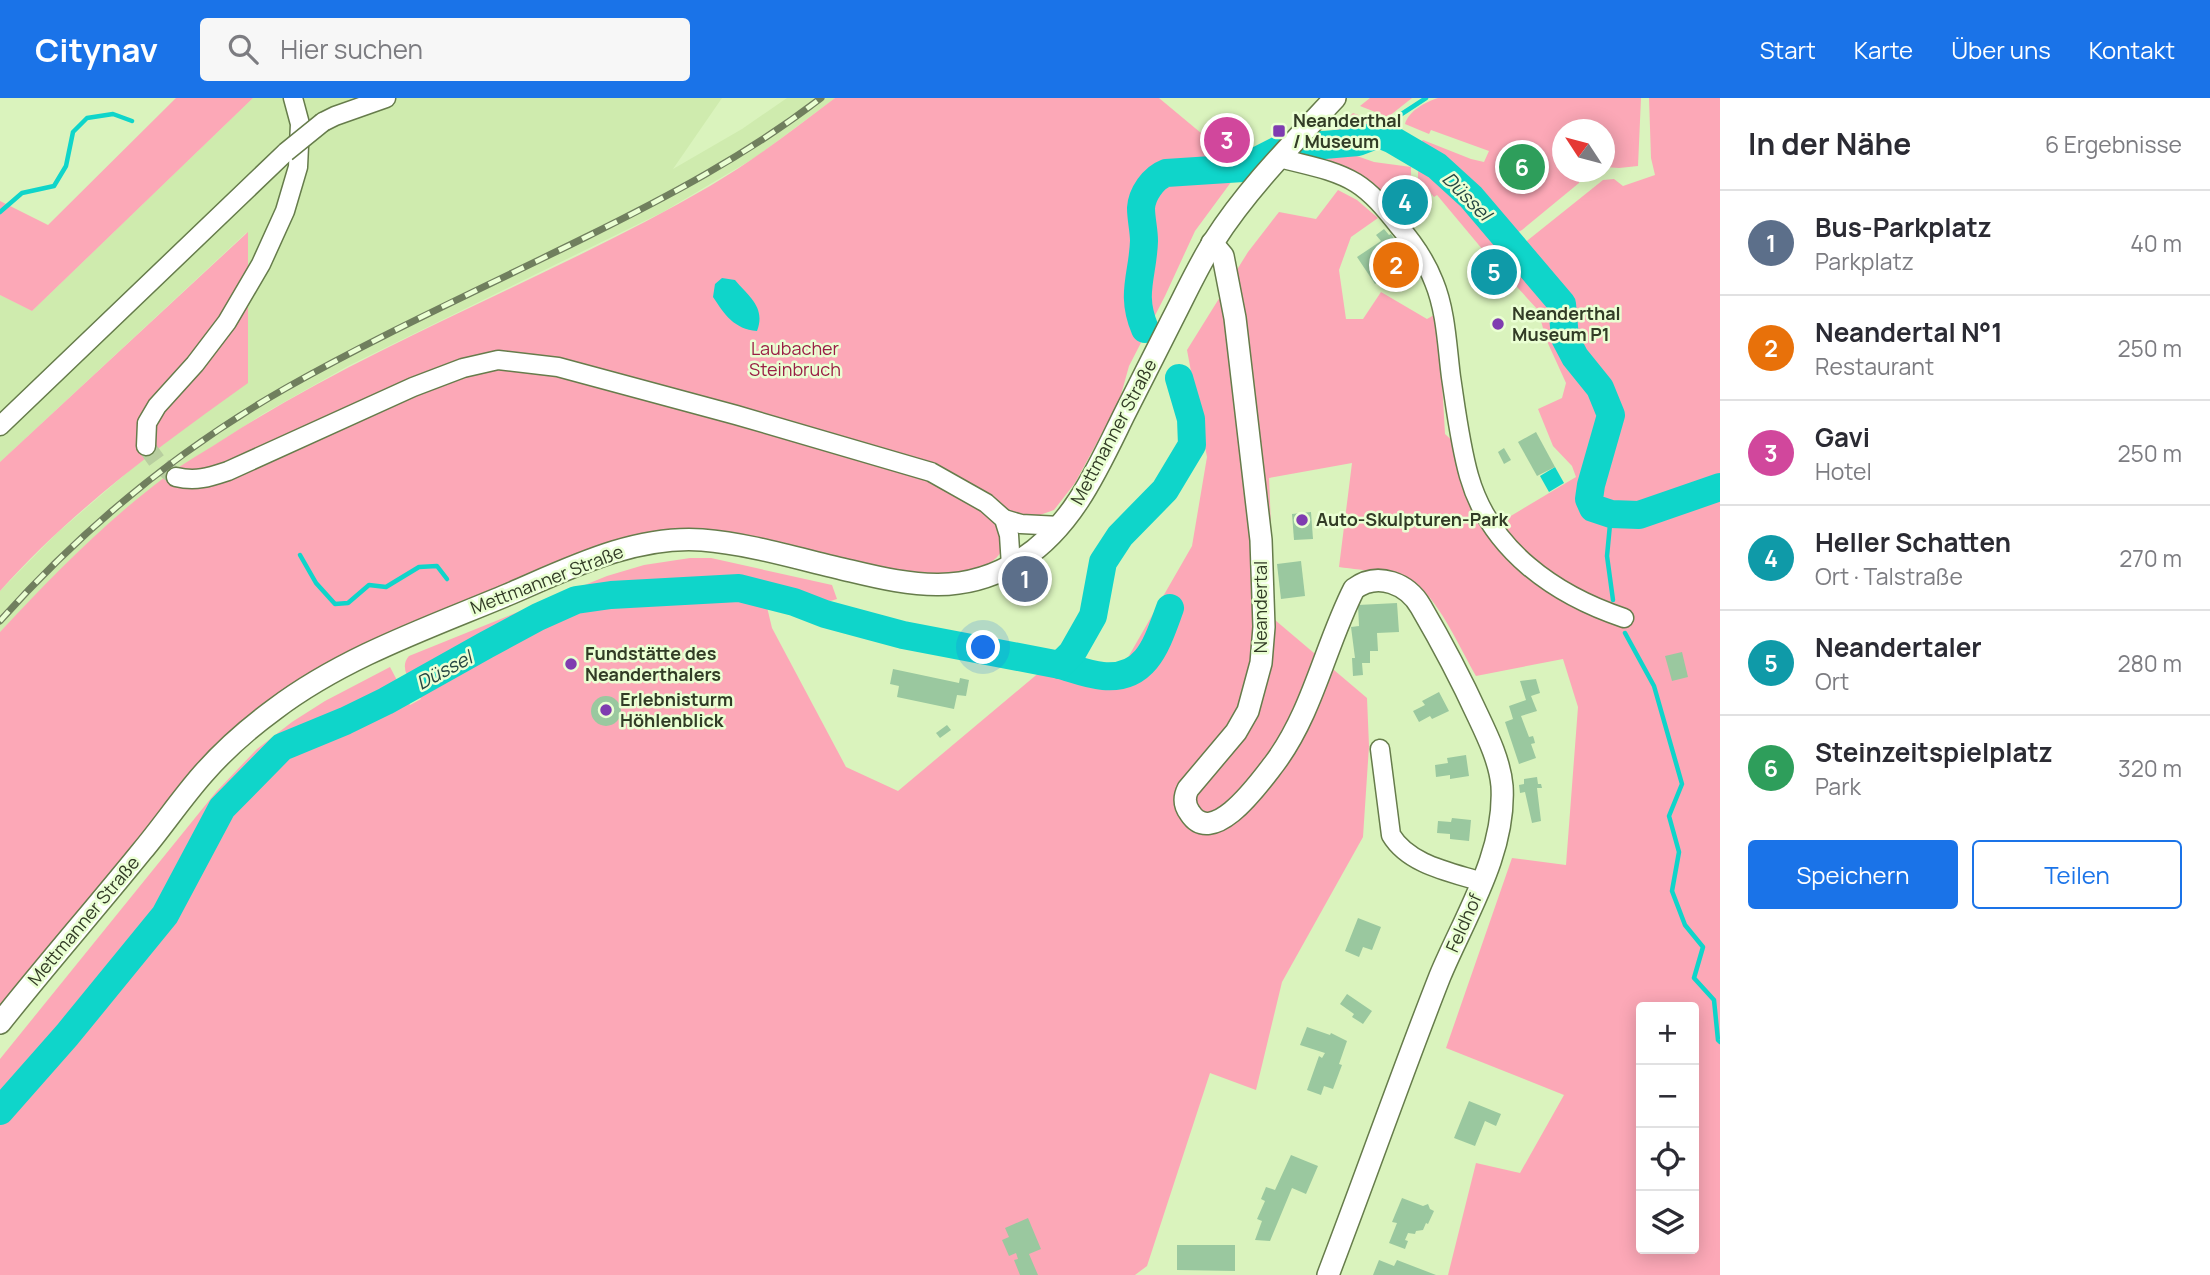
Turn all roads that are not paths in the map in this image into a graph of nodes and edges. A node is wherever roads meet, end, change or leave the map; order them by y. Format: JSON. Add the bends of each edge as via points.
{"nodes":[{"id":1,"x":293,"y":98,"type":"edge"},
{"id":2,"x":386,"y":98,"type":"edge"},
{"id":3,"x":1335,"y":98,"type":"edge"},
{"id":4,"x":1282,"y":156,"type":"junction"},
{"id":5,"x":1212,"y":243,"type":"junction"},
{"id":6,"x":0,"y":426,"type":"edge"},
{"id":7,"x":146,"y":446,"type":"dead end"},
{"id":8,"x":176,"y":477,"type":"tunnel mouth"},
{"id":9,"x":1004,"y":519,"type":"junction"},
{"id":10,"x":1060,"y":526,"type":"junction"},
{"id":11,"x":1011,"y":566,"type":"junction"},
{"id":12,"x":1395,"y":584,"type":"joint"},
{"id":13,"x":1624,"y":618,"type":"dead end"},
{"id":14,"x":1380,"y":749,"type":"dead end"},
{"id":15,"x":1482,"y":882,"type":"junction"},
{"id":16,"x":0,"y":1023,"type":"edge"},
{"id":17,"x":1328,"y":1275,"type":"edge"}],
"edges":[{"from":1,"to":7,"type":"lane","via":[[300,124],[298,167],[285,211],[227,322],[157,406],[147,423]]},
{"from":2,"to":6,"type":"lane","bridge":true,"via":[[323,122],[286,152]]},
{"from":3,"to":4,"type":"main road","name":"Mettmanner Straße"},
{"from":4,"to":5,"type":"main road","name":"Mettmanner Straße"},
{"from":4,"to":13,"type":"lane","via":[[1355,183],[1404,232],[1438,294],[1458,426],[1470,479],[1485,513],[1536,574],[1568,595]]},
{"from":5,"to":10,"type":"main road","name":"Mettmanner Straße","via":[[1090,482]]},
{"from":5,"to":12,"type":"main road","name":"Neandertal","via":[[1223,256],[1235,318],[1261,540],[1264,627],[1261,663],[1248,711],[1185,796],[1193,817],[1206,824],[1223,820],[1275,762],[1307,706],[1354,589],[1371,580]]},
{"from":8,"to":9,"type":"lane","via":[[202,480],[228,471],[413,387],[498,360],[558,367],[902,462],[964,489]]},
{"from":9,"to":10,"type":"lane"},
{"from":9,"to":11,"type":"lane"},
{"from":10,"to":11,"type":"main road","name":"Mettmanner Straße"},
{"from":11,"to":16,"type":"main road","name":"Mettmanner Straße","via":[[955,584],[918,585],[731,544],[662,541],[579,564],[385,646],[315,683],[241,736],[202,775]]},
{"from":12,"to":15,"type":"main road","name":"Feldhof","via":[[1417,600],[1493,748],[1502,784],[1501,819]]},
{"from":14,"to":15,"type":"lane","via":[[1391,835],[1398,846],[1445,871]]},
{"from":15,"to":17,"type":"main road","name":"Feldhof","via":[[1441,976]]}]}
